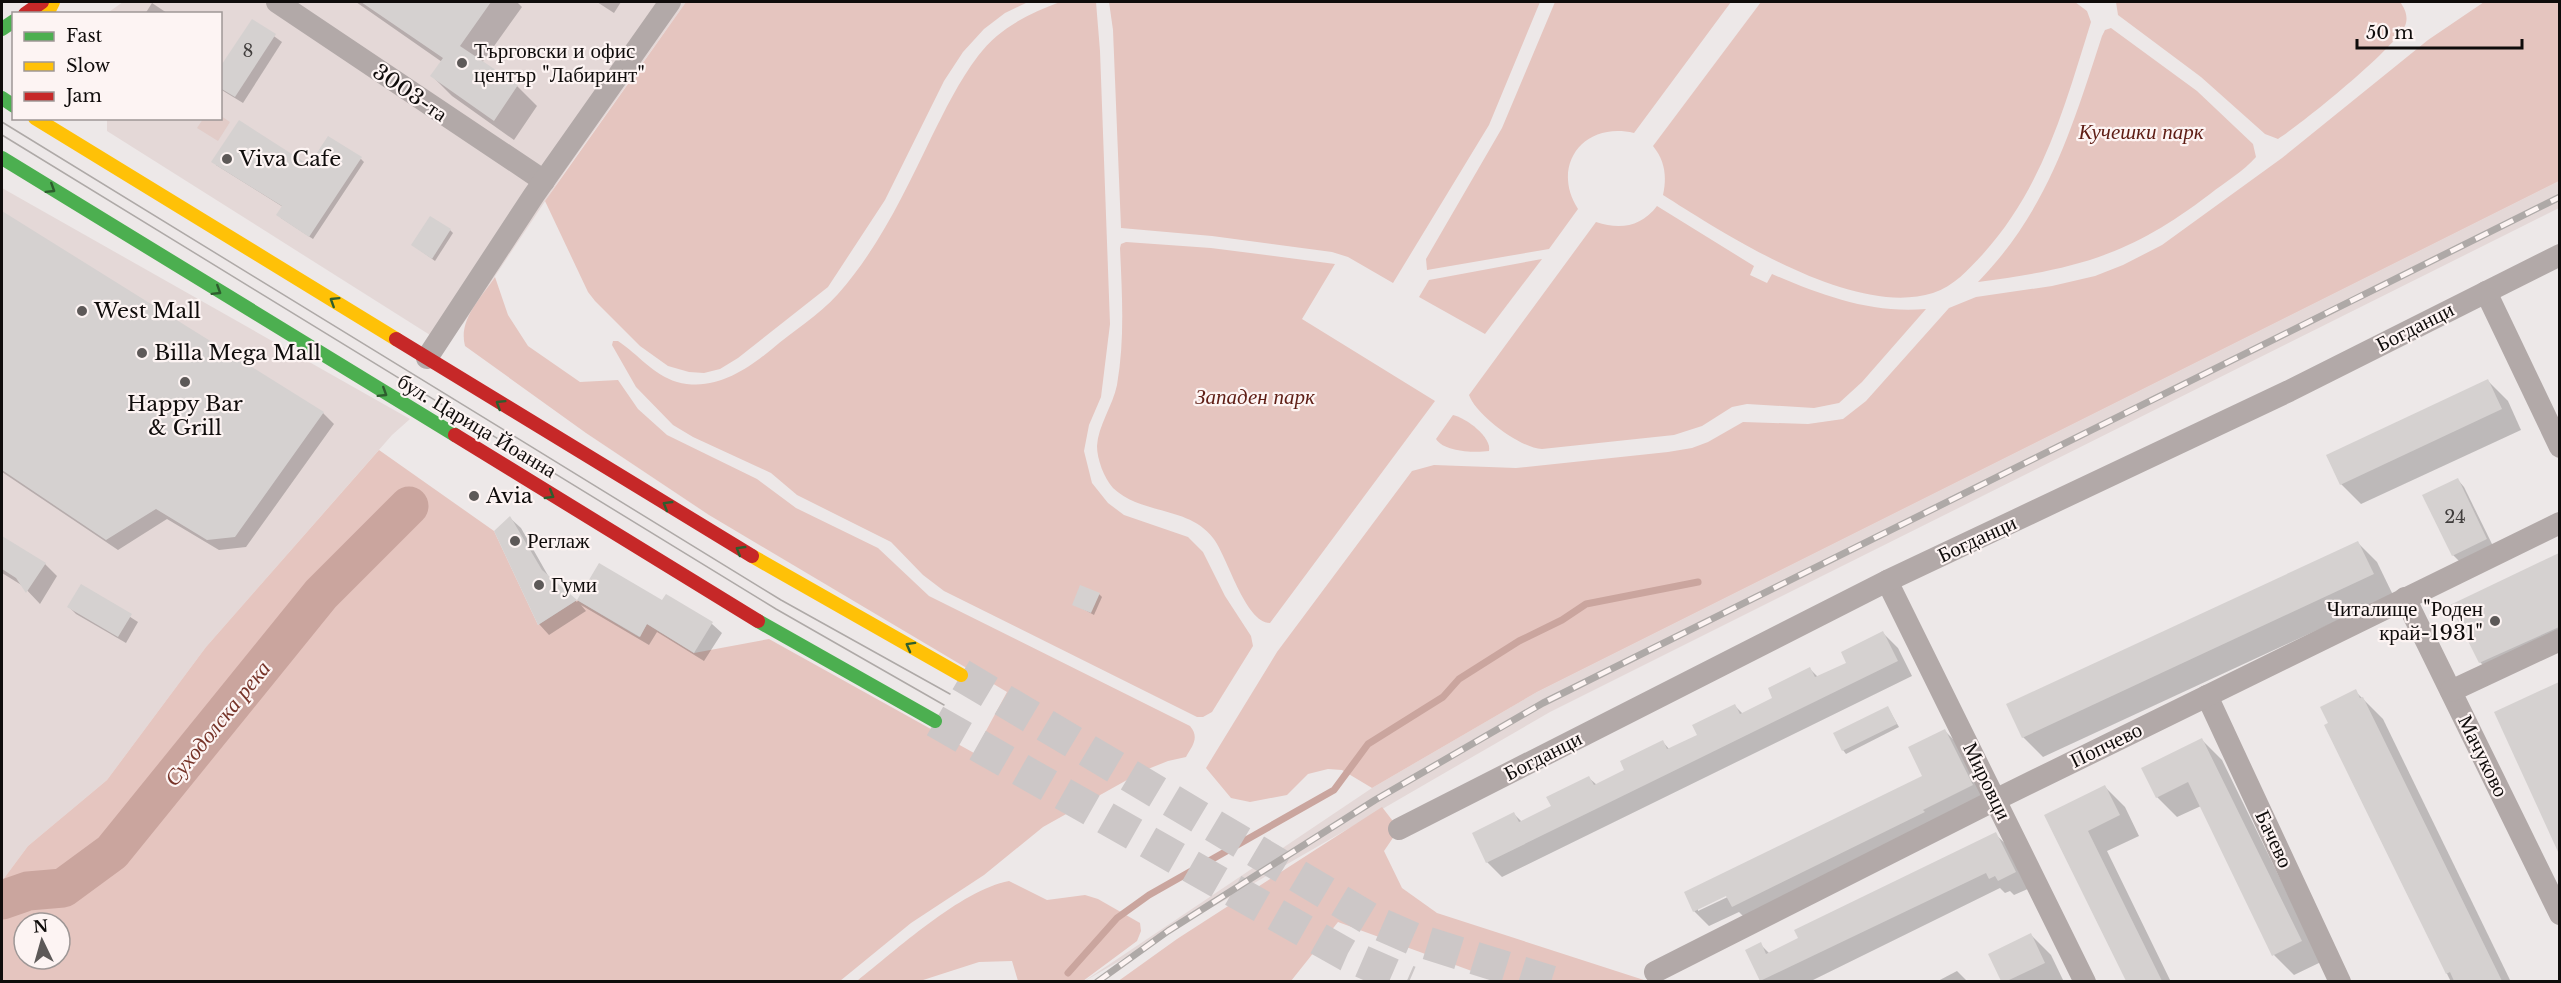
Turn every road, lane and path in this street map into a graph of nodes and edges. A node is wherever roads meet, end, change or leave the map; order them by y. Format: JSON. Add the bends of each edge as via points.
{"nodes":[{"id":1,"x":42,"y":2,"type":"edge"},
{"id":2,"x":277,"y":2,"type":"edge"},
{"id":3,"x":670,"y":2,"type":"edge"},
{"id":4,"x":28,"y":12,"type":"edge"},
{"id":5,"x":38,"y":120,"type":"edge"},
{"id":6,"x":47,"y":120,"type":"edge"},
{"id":7,"x":57,"y":132,"type":"junction"},
{"id":8,"x":2,"y":158,"type":"edge"},
{"id":9,"x":544,"y":181,"type":"junction"},
{"id":10,"x":2559,"y":255,"type":"edge"},
{"id":11,"x":2486,"y":292,"type":"junction"},
{"id":12,"x":427,"y":358,"type":"junction"},
{"id":13,"x":2559,"y":447,"type":"edge"},
{"id":14,"x":2559,"y":523,"type":"edge"},
{"id":15,"x":1887,"y":581,"type":"junction"},
{"id":16,"x":2405,"y":598,"type":"junction"},
{"id":17,"x":2559,"y":640,"type":"edge"},
{"id":18,"x":961,"y":675,"type":"tunnel mouth"},
{"id":19,"x":2451,"y":692,"type":"junction"},
{"id":20,"x":2207,"y":696,"type":"junction"},
{"id":21,"x":935,"y":722,"type":"tunnel mouth"},
{"id":22,"x":1997,"y":799,"type":"junction"},
{"id":23,"x":1399,"y":829,"type":"dead end"},
{"id":24,"x":2559,"y":914,"type":"edge"},
{"id":25,"x":1655,"y":972,"type":"dead end"},
{"id":26,"x":2085,"y":981,"type":"edge"},
{"id":27,"x":2340,"y":981,"type":"edge"}],
"edges":[{"from":1,"to":4,"type":"main road"},
{"from":2,"to":9,"type":"street","name":"3003-та"},
{"from":3,"to":9,"type":"street"},
{"from":5,"to":7,"type":"main road","name":"бул. Царица Йоанна"},
{"from":6,"to":7,"type":"main road"},
{"from":12,"to":7,"type":"main road","name":"бул. Царица Йоанна","one_way":true},
{"from":8,"to":21,"type":"main road","name":"бул. Царица Йоанна","one_way":true,"via":[[764,625]]},
{"from":9,"to":12,"type":"street"},
{"from":10,"to":11,"type":"street","name":"Богданци"},
{"from":11,"to":13,"type":"street"},
{"from":11,"to":15,"type":"street","name":"Богданци","via":[[2289,391]]},
{"from":18,"to":12,"type":"main road","name":"бул. Царица Йоанна","one_way":true,"via":[[782,575]]},
{"from":14,"to":16,"type":"street","name":"Попчево"},
{"from":15,"to":22,"type":"street","name":"Мировци"},
{"from":15,"to":23,"type":"street","name":"Богданци"},
{"from":16,"to":19,"type":"street","name":"Мачуково"},
{"from":16,"to":20,"type":"street","name":"Попчево"},
{"from":17,"to":19,"type":"street"},
{"from":19,"to":24,"type":"street","name":"Мачуково"},
{"from":20,"to":22,"type":"street","name":"Попчево"},
{"from":20,"to":27,"type":"street","name":"Бачево"},
{"from":22,"to":25,"type":"street","name":"Попчево"},
{"from":22,"to":26,"type":"street","name":"Мировци"}]}
